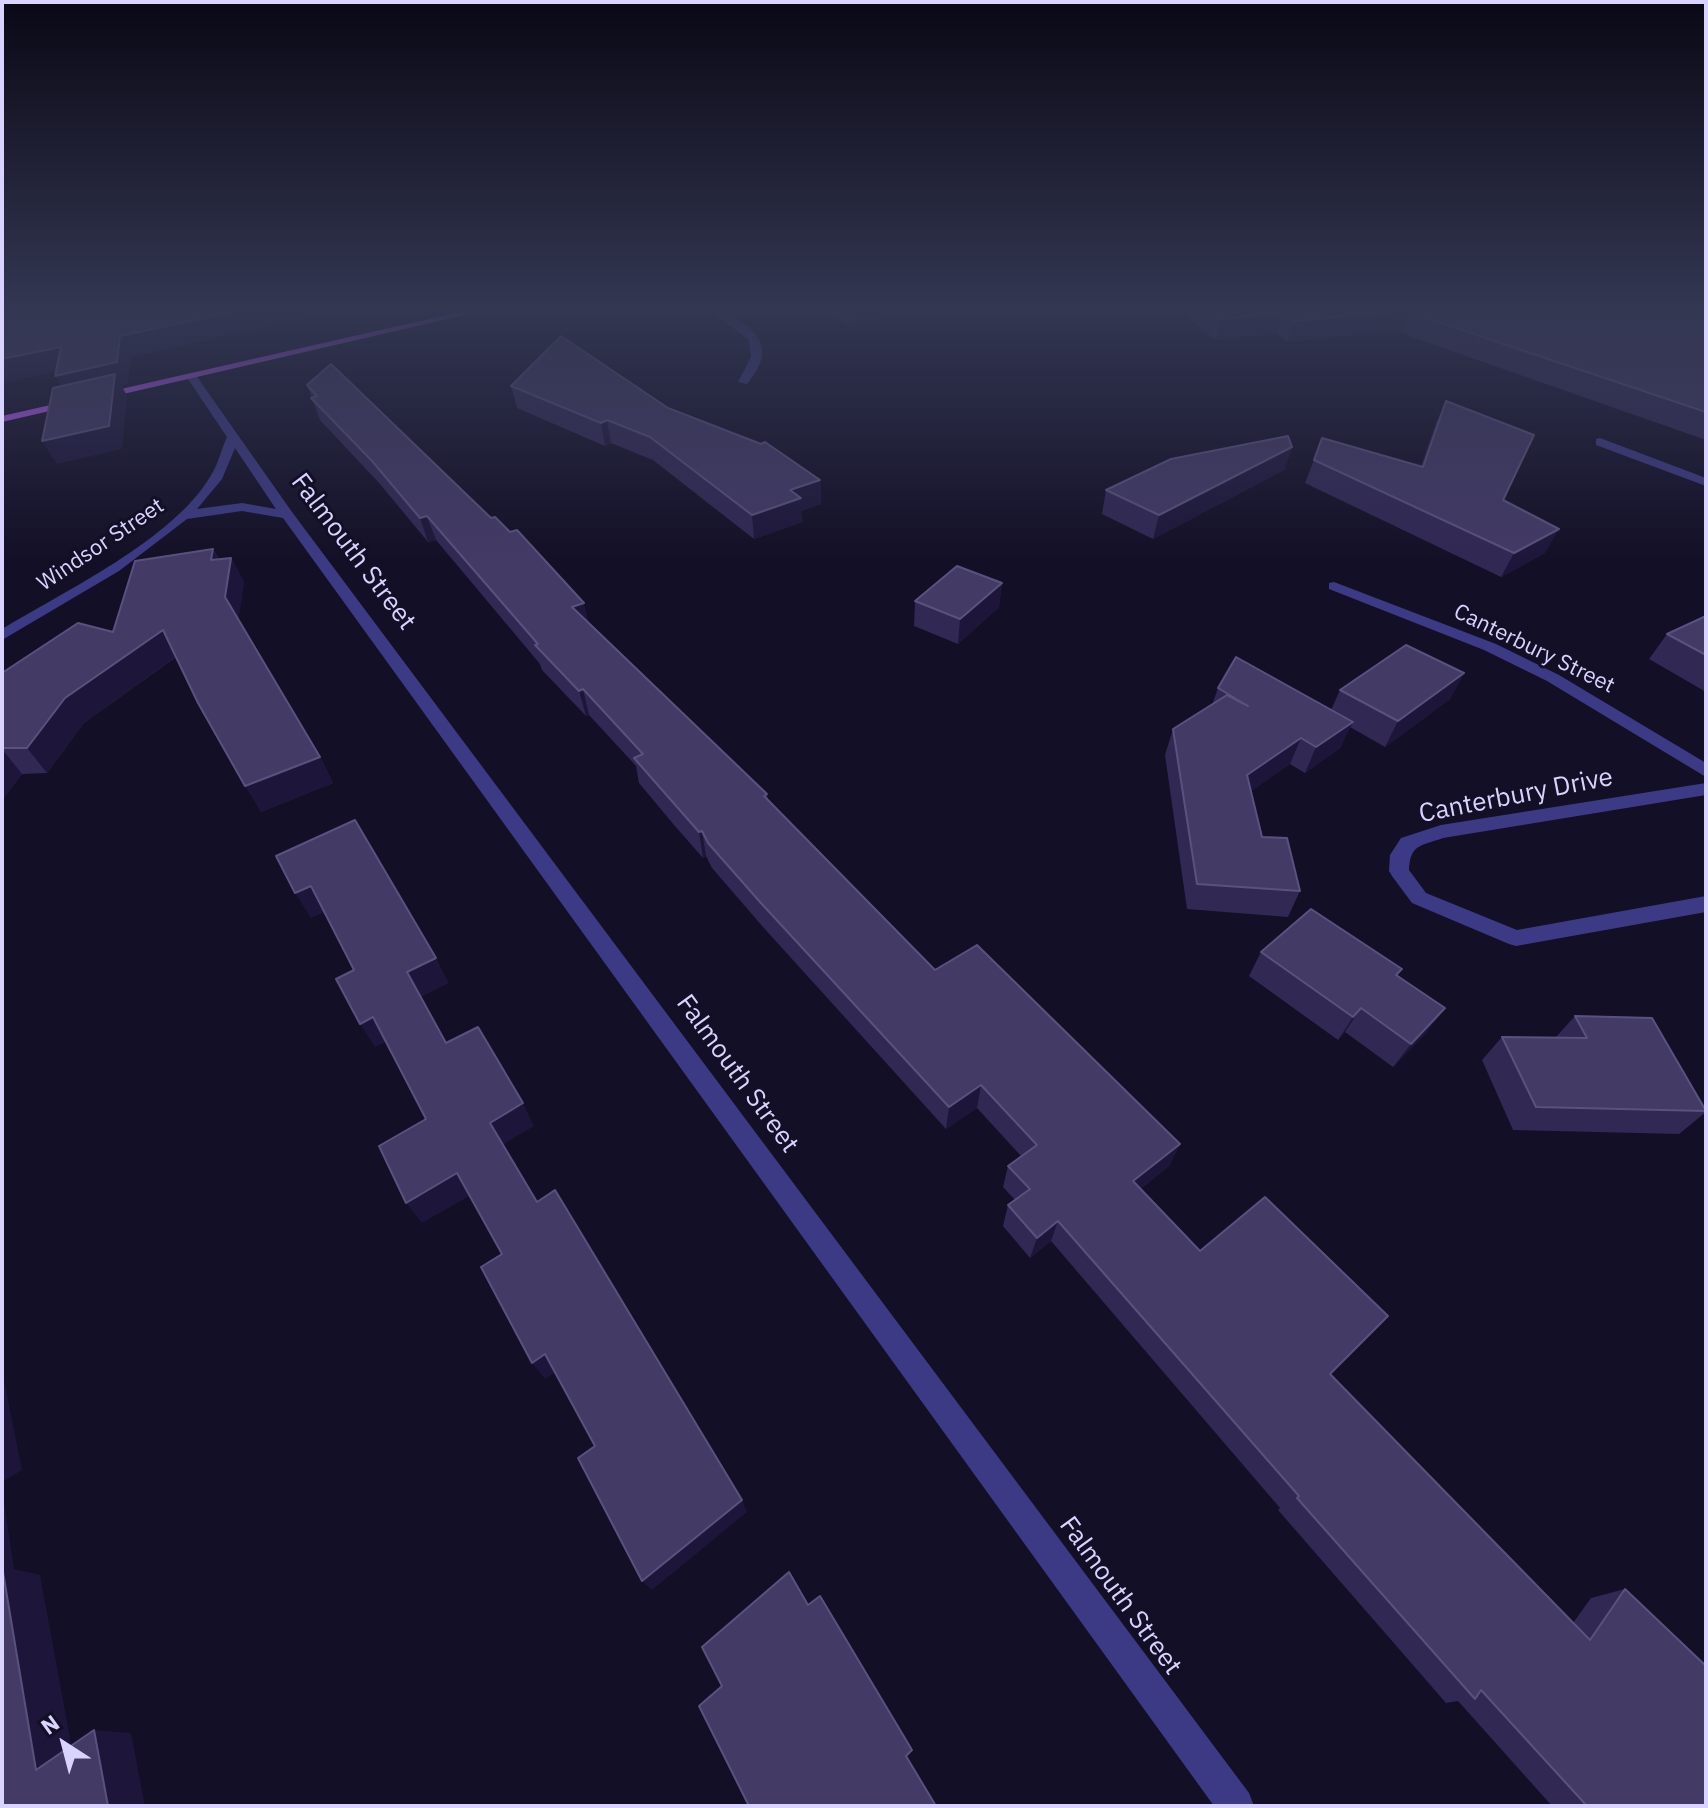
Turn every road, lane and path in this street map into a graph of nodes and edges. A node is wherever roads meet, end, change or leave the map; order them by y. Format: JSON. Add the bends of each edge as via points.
{"nodes":[{"id":1,"x":106,"y":395,"type":"edge"},
{"id":2,"x":204,"y":395,"type":"edge"},
{"id":3,"x":2,"y":419,"type":"edge"},
{"id":4,"x":232,"y":439,"type":"junction"},
{"id":5,"x":1600,"y":442,"type":"dead end"},
{"id":6,"x":1706,"y":482,"type":"edge"},
{"id":7,"x":184,"y":515,"type":"junction"},
{"id":8,"x":287,"y":515,"type":"junction"},
{"id":9,"x":1334,"y":586,"type":"dead end"},
{"id":10,"x":2,"y":635,"type":"edge"},
{"id":11,"x":1706,"y":771,"type":"edge"},
{"id":12,"x":1706,"y":789,"type":"edge"},
{"id":13,"x":1706,"y":904,"type":"edge"},
{"id":14,"x":1236,"y":1806,"type":"edge"}],
"edges":[{"from":1,"to":3,"type":"main road"},
{"from":2,"to":4,"type":"street","name":"Falmouth Street"},
{"from":4,"to":7,"type":"street","name":"Windsor Street","via":[[214,481]]},
{"from":4,"to":8,"type":"street","name":"Falmouth Street"},
{"from":5,"to":6,"type":"street"},
{"from":7,"to":8,"type":"street","name":"Windsor Street","via":[[242,507]]},
{"from":7,"to":10,"type":"street","name":"Windsor Street","via":[[122,562]]},
{"from":8,"to":14,"type":"street","name":"Falmouth Street"},
{"from":9,"to":11,"type":"street","name":"Canterbury Street","via":[[1490,647],[1553,678]]},
{"from":12,"to":13,"type":"street","name":"Canterbury Drive","via":[[1441,832],[1408,843],[1399,871],[1419,898],[1516,938]]}]}
